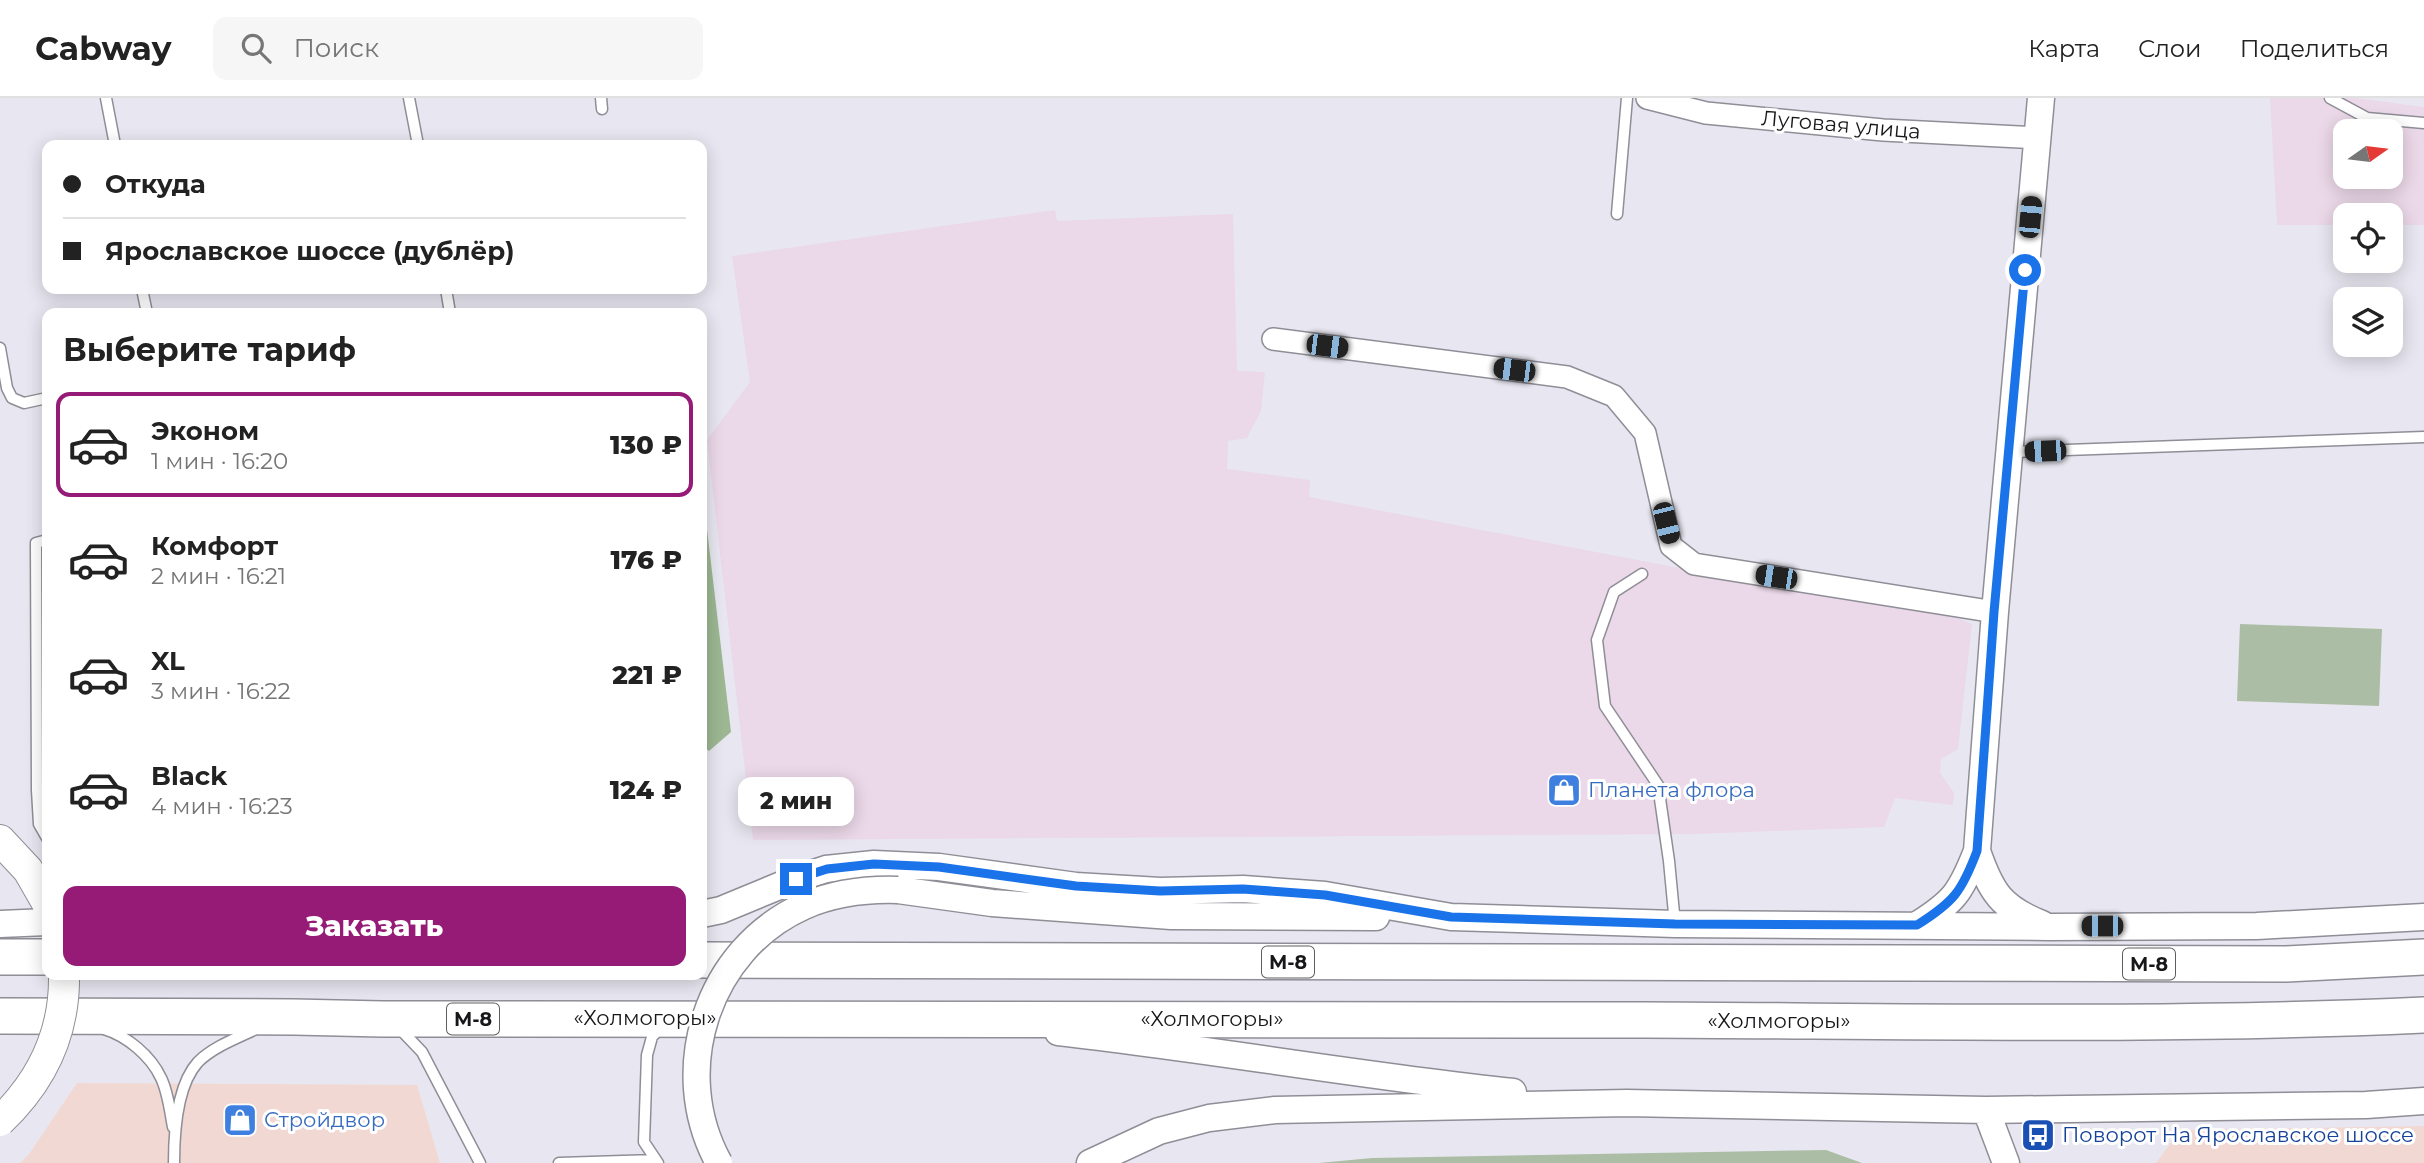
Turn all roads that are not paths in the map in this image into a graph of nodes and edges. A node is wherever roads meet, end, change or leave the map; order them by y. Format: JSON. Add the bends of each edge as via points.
{"nodes":[{"id":1,"x":106,"y":98,"type":"edge"},
{"id":2,"x":409,"y":98,"type":"edge"},
{"id":3,"x":1627,"y":98,"type":"edge"},
{"id":4,"x":1647,"y":98,"type":"edge"},
{"id":5,"x":2041,"y":98,"type":"edge"},
{"id":6,"x":2330,"y":98,"type":"edge"},
{"id":7,"x":2424,"y":122,"type":"edge"},
{"id":8,"x":2038,"y":138,"type":"junction"},
{"id":9,"x":114,"y":140,"type":"edge"},
{"id":10,"x":417,"y":140,"type":"edge"},
{"id":11,"x":1617,"y":214,"type":"dead end"},
{"id":12,"x":1273,"y":339,"type":"dead end"},
{"id":13,"x":0,"y":348,"type":"edge"},
{"id":14,"x":42,"y":399,"type":"edge"},
{"id":15,"x":2424,"y":437,"type":"edge"},
{"id":16,"x":2009,"y":452,"type":"junction"},
{"id":17,"x":42,"y":542,"type":"edge"},
{"id":18,"x":1642,"y":574,"type":"dead end"},
{"id":19,"x":1994,"y":612,"type":"junction"},
{"id":20,"x":42,"y":790,"type":"edge"},
{"id":21,"x":42,"y":829,"type":"edge"},
{"id":22,"x":0,"y":840,"type":"edge"},
{"id":23,"x":1977,"y":851,"type":"junction"},
{"id":24,"x":42,"y":894,"type":"edge"},
{"id":25,"x":707,"y":913,"type":"edge"},
{"id":26,"x":1451,"y":917,"type":"junction"},
{"id":27,"x":2424,"y":917,"type":"edge"},
{"id":28,"x":42,"y":922,"type":"edge"},
{"id":29,"x":0,"y":924,"type":"edge"},
{"id":30,"x":1675,"y":924,"type":"junction"},
{"id":31,"x":1917,"y":925,"type":"junction"},
{"id":32,"x":2050,"y":927,"type":"junction"},
{"id":33,"x":0,"y":957,"type":"edge"},
{"id":34,"x":42,"y":957,"type":"edge"},
{"id":35,"x":2424,"y":957,"type":"edge"},
{"id":36,"x":707,"y":960,"type":"edge"},
{"id":37,"x":64,"y":980,"type":"edge"},
{"id":38,"x":2424,"y":1014,"type":"edge"},
{"id":39,"x":0,"y":1016,"type":"edge"},
{"id":40,"x":65,"y":1016,"type":"junction"},
{"id":41,"x":295,"y":1017,"type":"junction"},
{"id":42,"x":678,"y":1018,"type":"junction"},
{"id":43,"x":945,"y":1018,"type":"junction"},
{"id":44,"x":382,"y":1019,"type":"junction"},
{"id":45,"x":2424,"y":1101,"type":"edge"},
{"id":46,"x":1627,"y":1103,"type":"junction"},
{"id":47,"x":1986,"y":1110,"type":"junction"},
{"id":48,"x":0,"y":1121,"type":"edge"},
{"id":49,"x":174,"y":1130,"type":"junction"},
{"id":50,"x":657,"y":1161,"type":"edge"},
{"id":51,"x":174,"y":1163,"type":"edge"},
{"id":52,"x":480,"y":1163,"type":"edge"},
{"id":53,"x":559,"y":1163,"type":"edge"},
{"id":54,"x":591,"y":1163,"type":"edge"},
{"id":55,"x":719,"y":1163,"type":"edge"},
{"id":56,"x":1090,"y":1163,"type":"edge"},
{"id":57,"x":2006,"y":1163,"type":"edge"}],
"edges":[{"from":1,"to":9,"type":"lane"},
{"from":2,"to":10,"type":"lane"},
{"from":3,"to":11,"type":"lane"},
{"from":4,"to":8,"type":"street","name":"Луговая улица","via":[[1720,114],[1883,130]]},
{"from":5,"to":8,"type":"street"},
{"from":6,"to":7,"type":"lane","via":[[2367,118]]},
{"from":8,"to":16,"type":"street"},
{"from":12,"to":19,"type":"street","via":[[1567,377],[1614,396],[1645,433],[1671,546],[1694,564]]},
{"from":13,"to":14,"type":"lane","via":[[12,398],[23,403]]},
{"from":15,"to":16,"type":"lane"},
{"from":16,"to":19,"type":"street"},
{"from":17,"to":20,"type":"lane","via":[[36,544]]},
{"from":18,"to":30,"type":"lane","via":[[1614,592],[1597,640],[1605,706],[1658,785]]},
{"from":19,"to":23,"type":"street"},
{"from":20,"to":21,"type":"lane"},
{"from":22,"to":24,"type":"main road","via":[[28,870]]},
{"from":23,"to":31,"type":"street","via":[[1964,884],[1942,909]]},
{"from":23,"to":32,"type":"street","via":[[2000,899],[2018,915]]},
{"from":25,"to":26,"type":"street","via":[[827,869],[874,864],[939,867],[1076,886],[1325,895]]},
{"from":26,"to":30,"type":"street"},
{"from":26,"to":55,"type":"street","bridge":true,"via":[[1171,916],[992,903],[898,890],[849,892],[803,906],[762,932],[730,967],[707,1010],[696,1057],[698,1105]]},
{"from":27,"to":32,"type":"street","via":[[2257,926]]},
{"from":28,"to":29,"type":"street"},
{"from":30,"to":31,"type":"street"},
{"from":31,"to":32,"type":"street"},
{"from":33,"to":34,"type":"highway"},
{"from":35,"to":36,"type":"highway","number":"М-8","via":[[2286,964]]},
{"from":37,"to":48,"type":"main road","bridge":true,"via":[[62,1013],[50,1054],[28,1091]]},
{"from":38,"to":43,"type":"highway","name":"«Холмогоры»","number":"М-8","via":[[2289,1021],[2051,1023]]},
{"from":39,"to":40,"type":"highway","name":"«Холмогоры»","number":"М-8"},
{"from":40,"to":41,"type":"highway","name":"«Холмогоры»","number":"М-8"},
{"from":40,"to":49,"type":"lane","via":[[113,1031],[143,1052],[161,1078]]},
{"from":41,"to":44,"type":"highway","name":"«Холмогоры»","number":"М-8"},
{"from":41,"to":49,"type":"lane","via":[[258,1028],[198,1063],[183,1091]]},
{"from":42,"to":43,"type":"highway","name":"«Холмогоры»","number":"М-8"},
{"from":42,"to":44,"type":"highway","name":"«Холмогоры»","number":"М-8"},
{"from":42,"to":50,"type":"lane","via":[[662,1025],[652,1037],[647,1055],[644,1142]]},
{"from":43,"to":46,"type":"street","via":[[1185,1046],[1456,1086]]},
{"from":44,"to":52,"type":"lane","via":[[404,1031],[422,1052]]},
{"from":45,"to":47,"type":"street"},
{"from":46,"to":47,"type":"street"},
{"from":46,"to":56,"type":"street","via":[[1275,1110],[1209,1118],[1159,1131]]},
{"from":47,"to":57,"type":"street"},
{"from":49,"to":51,"type":"lane"},
{"from":50,"to":54,"type":"lane"},
{"from":53,"to":54,"type":"lane"}]}
